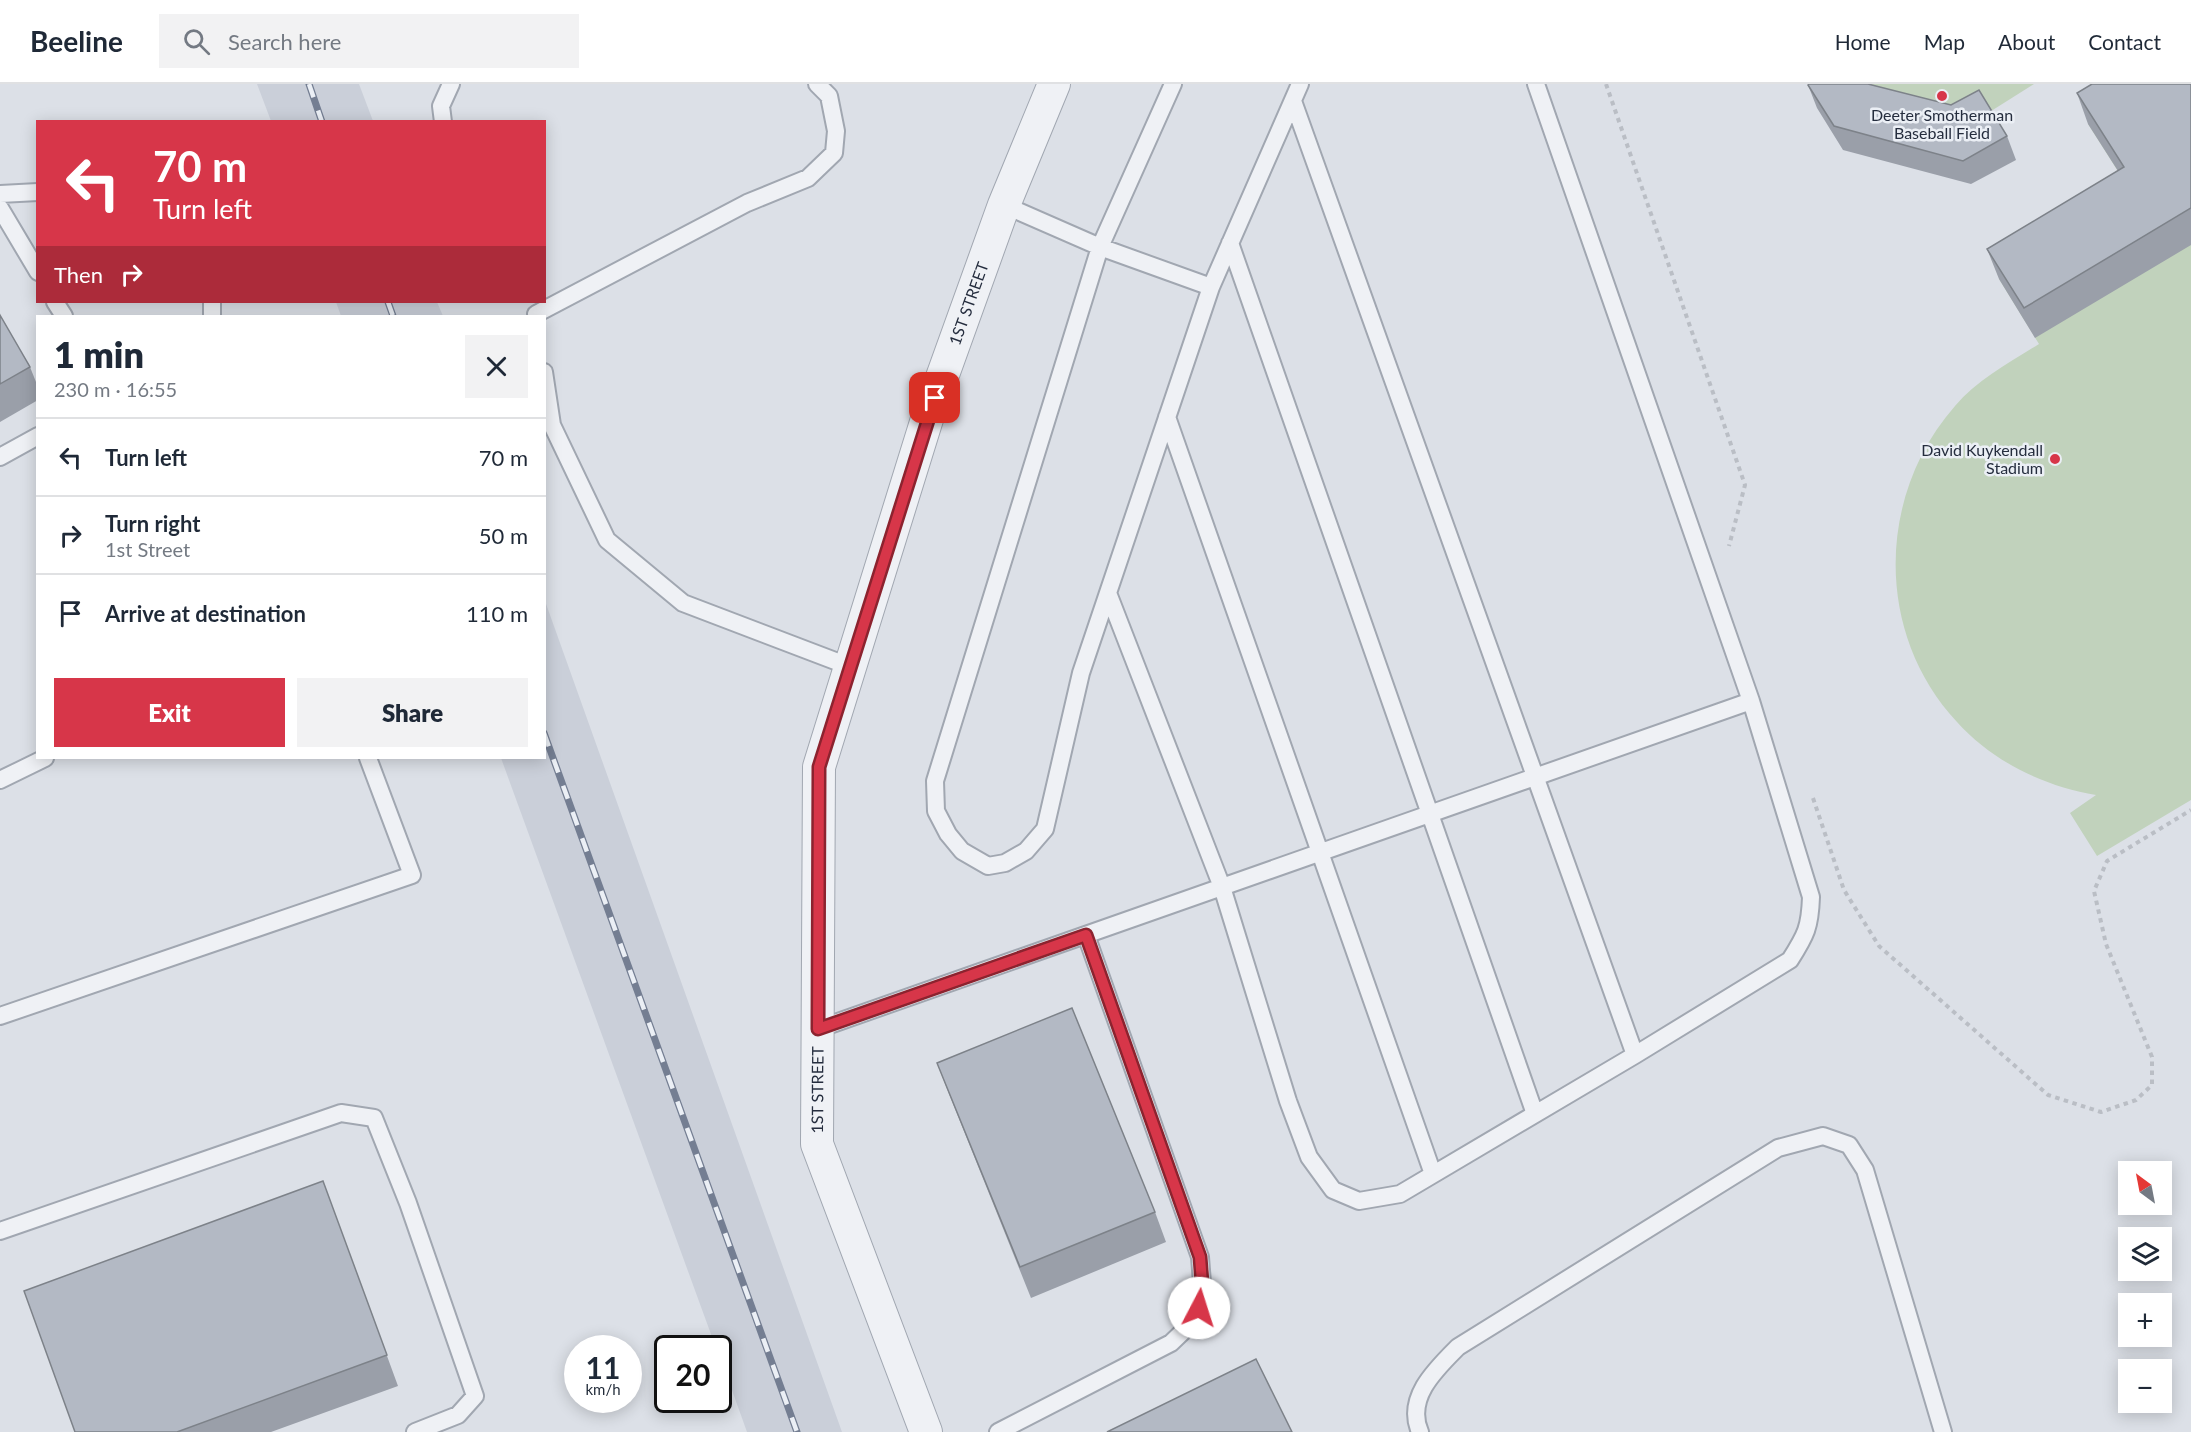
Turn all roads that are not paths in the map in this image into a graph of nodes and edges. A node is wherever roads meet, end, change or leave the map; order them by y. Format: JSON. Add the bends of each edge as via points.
{"nodes":[{"id":1,"x":451,"y":84,"type":"edge"},
{"id":2,"x":817,"y":84,"type":"edge"},
{"id":3,"x":1054,"y":84,"type":"edge"},
{"id":4,"x":1173,"y":84,"type":"edge"},
{"id":5,"x":1300,"y":84,"type":"edge"},
{"id":6,"x":1536,"y":84,"type":"edge"},
{"id":7,"x":1293,"y":101,"type":"junction"},
{"id":8,"x":443,"y":120,"type":"edge"},
{"id":9,"x":36,"y":192,"type":"edge"},
{"id":10,"x":0,"y":194,"type":"edge"},
{"id":11,"x":1004,"y":205,"type":"junction"},
{"id":12,"x":0,"y":208,"type":"edge"},
{"id":13,"x":1230,"y":243,"type":"junction"},
{"id":14,"x":1100,"y":246,"type":"junction"},
{"id":15,"x":36,"y":269,"type":"edge"},
{"id":16,"x":1211,"y":287,"type":"junction"},
{"id":17,"x":534,"y":311,"type":"edge"},
{"id":18,"x":546,"y":385,"type":"edge"},
{"id":19,"x":1167,"y":417,"type":"junction"},
{"id":20,"x":36,"y":437,"type":"edge"},
{"id":21,"x":0,"y":457,"type":"edge"},
{"id":22,"x":1108,"y":593,"type":"junction"},
{"id":23,"x":851,"y":667,"type":"junction"},
{"id":24,"x":1751,"y":701,"type":"junction"},
{"id":25,"x":43,"y":759,"type":"edge"},
{"id":26,"x":368,"y":759,"type":"edge"},
{"id":27,"x":1535,"y":777,"type":"junction"},
{"id":28,"x":0,"y":780,"type":"edge"},
{"id":29,"x":1430,"y":814,"type":"junction"},
{"id":30,"x":1320,"y":852,"type":"junction"},
{"id":31,"x":1222,"y":887,"type":"junction"},
{"id":32,"x":1086,"y":935,"type":"junction"},
{"id":33,"x":0,"y":1016,"type":"edge"},
{"id":34,"x":818,"y":1029,"type":"junction"},
{"id":35,"x":1635,"y":1055,"type":"junction"},
{"id":36,"x":1535,"y":1114,"type":"junction"},
{"id":37,"x":1433,"y":1174,"type":"junction"},
{"id":38,"x":0,"y":1230,"type":"edge"},
{"id":39,"x":415,"y":1432,"type":"edge"},
{"id":40,"x":926,"y":1432,"type":"edge"},
{"id":41,"x":998,"y":1432,"type":"edge"},
{"id":42,"x":1420,"y":1432,"type":"edge"},
{"id":43,"x":1943,"y":1432,"type":"edge"}],
"edges":[{"from":1,"to":8,"type":"lane","via":[[441,106]]},
{"from":2,"to":17,"type":"lane","via":[[830,96],[836,131],[834,153],[808,178],[747,203]]},
{"from":3,"to":11,"type":"street","name":"1ST STREET"},
{"from":4,"to":14,"type":"lane"},
{"from":5,"to":7,"type":"lane"},
{"from":6,"to":24,"type":"lane"},
{"from":7,"to":13,"type":"lane"},
{"from":7,"to":27,"type":"lane"},
{"from":9,"to":10,"type":"lane"},
{"from":11,"to":14,"type":"lane"},
{"from":11,"to":23,"type":"street","name":"1ST STREET","via":[[927,419]]},
{"from":12,"to":15,"type":"lane"},
{"from":13,"to":16,"type":"lane"},
{"from":13,"to":29,"type":"lane"},
{"from":14,"to":16,"type":"lane"},
{"from":14,"to":22,"type":"lane","via":[[935,781],[936,812],[948,834],[962,851],[988,866],[1005,863],[1026,851],[1045,829],[1081,673]]},
{"from":16,"to":19,"type":"lane"},
{"from":18,"to":23,"type":"lane","via":[[552,425],[607,540],[683,603]]},
{"from":19,"to":22,"type":"lane"},
{"from":19,"to":30,"type":"lane"},
{"from":20,"to":21,"type":"lane"},
{"from":22,"to":31,"type":"lane"},
{"from":23,"to":34,"type":"street","name":"1ST STREET","via":[[819,767]]},
{"from":24,"to":27,"type":"lane"},
{"from":24,"to":35,"type":"lane","via":[[1811,897],[1810,922],[1790,960]]},
{"from":25,"to":28,"type":"lane"},
{"from":26,"to":33,"type":"lane","via":[[412,875]]},
{"from":27,"to":29,"type":"lane"},
{"from":27,"to":35,"type":"lane"},
{"from":29,"to":30,"type":"lane"},
{"from":29,"to":36,"type":"lane"},
{"from":30,"to":31,"type":"lane"},
{"from":30,"to":37,"type":"lane"},
{"from":31,"to":32,"type":"lane"},
{"from":31,"to":37,"type":"lane","via":[[1288,1101],[1309,1156],[1333,1191],[1359,1201],[1400,1194]]},
{"from":32,"to":34,"type":"lane"},
{"from":32,"to":41,"type":"lane","via":[[1200,1257],[1203,1296],[1195,1320],[1171,1343]]},
{"from":34,"to":40,"type":"street","name":"1ST STREET","via":[[817,1144]]},
{"from":35,"to":36,"type":"lane"},
{"from":36,"to":37,"type":"lane"},
{"from":38,"to":39,"type":"lane","via":[[341,1113],[374,1118],[476,1396],[458,1415]]},
{"from":42,"to":43,"type":"lane","via":[[1417,1401],[1433,1372],[1458,1347],[1778,1148],[1823,1136],[1849,1144],[1865,1170]]}]}
